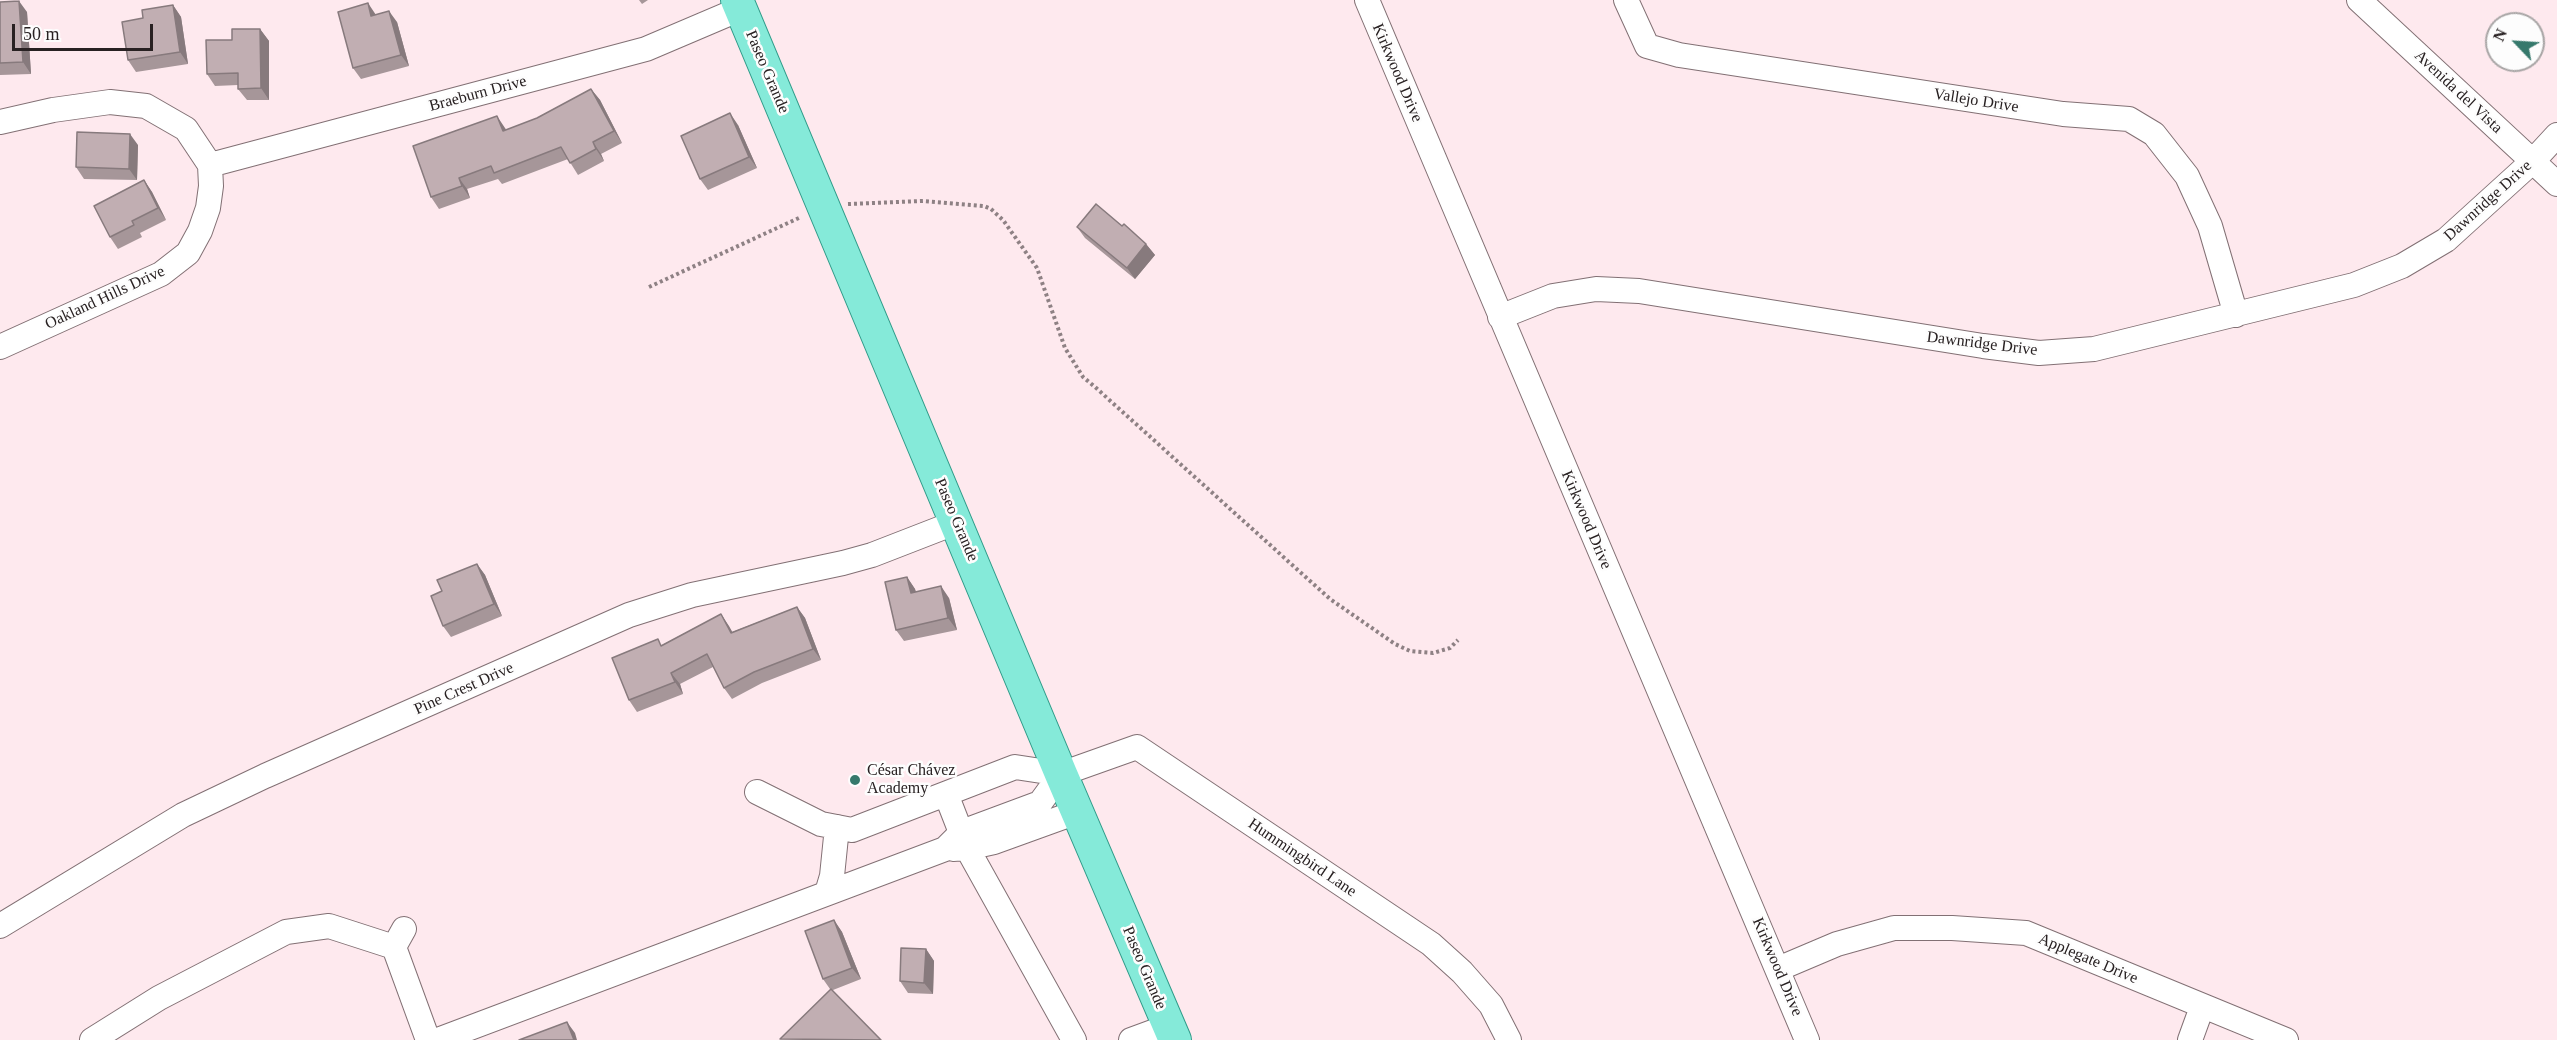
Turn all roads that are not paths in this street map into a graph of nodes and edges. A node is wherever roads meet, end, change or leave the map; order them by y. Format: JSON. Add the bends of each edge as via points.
{"nodes":[{"id":1,"x":1367,"y":0,"type":"edge"},
{"id":2,"x":1626,"y":0,"type":"edge"},
{"id":3,"x":2359,"y":0,"type":"edge"},
{"id":4,"x":739,"y":4,"type":"edge"},
{"id":5,"x":0,"y":122,"type":"edge"},
{"id":6,"x":2557,"y":135,"type":"edge"},
{"id":7,"x":2533,"y":161,"type":"junction"},
{"id":8,"x":210,"y":165,"type":"junction"},
{"id":9,"x":2557,"y":184,"type":"edge"},
{"id":10,"x":2236,"y":315,"type":"junction"},
{"id":11,"x":1500,"y":317,"type":"junction"},
{"id":12,"x":0,"y":347,"type":"edge"},
{"id":13,"x":957,"y":522,"type":"junction"},
{"id":14,"x":1061,"y":774,"type":"junction"},
{"id":15,"x":758,"y":792,"type":"dead end"},
{"id":16,"x":946,"y":794,"type":"junction"},
{"id":17,"x":1077,"y":812,"type":"junction"},
{"id":18,"x":837,"y":827,"type":"junction"},
{"id":19,"x":958,"y":843,"type":"junction"},
{"id":20,"x":827,"y":893,"type":"junction"},
{"id":21,"x":0,"y":926,"type":"edge"},
{"id":22,"x":1778,"y":969,"type":"junction"},
{"id":23,"x":2202,"y":1007,"type":"junction"},
{"id":24,"x":1172,"y":1033,"type":"edge"},
{"id":25,"x":92,"y":1040,"type":"edge"},
{"id":26,"x":428,"y":1040,"type":"edge"},
{"id":27,"x":438,"y":1040,"type":"edge"},
{"id":28,"x":1074,"y":1040,"type":"edge"},
{"id":29,"x":1131,"y":1040,"type":"edge"},
{"id":30,"x":1509,"y":1040,"type":"edge"},
{"id":31,"x":1807,"y":1040,"type":"edge"},
{"id":32,"x":2190,"y":1040,"type":"edge"},
{"id":33,"x":2286,"y":1040,"type":"edge"}],
"edges":[{"from":1,"to":11,"type":"street","name":"Kirkwood Drive"},
{"from":2,"to":10,"type":"street","name":"Vallejo Drive","via":[[1647,46],[1679,56],[2063,114],[2129,119],[2154,134],[2187,176],[2210,226]]},
{"from":3,"to":7,"type":"street","name":"Avenida del Vista"},
{"from":4,"to":8,"type":"street","name":"Braeburn Drive","via":[[646,49]]},
{"from":4,"to":13,"type":"main road","name":"Paseo Grande"},
{"from":5,"to":8,"type":"street","via":[[110,102],[146,106],[186,129]]},
{"from":6,"to":7,"type":"street","name":"Dawnridge Drive"},
{"from":7,"to":9,"type":"street","name":"Avenida del Vista"},
{"from":7,"to":10,"type":"street","name":"Dawnridge Drive","via":[[2446,240],[2402,266],[2354,285]]},
{"from":8,"to":12,"type":"street","name":"Oakland Hills Drive","via":[[208,208],[188,253],[161,274]]},
{"from":10,"to":11,"type":"street","name":"Dawnridge Drive","via":[[2094,349],[2039,352],[1639,291],[1596,289],[1553,296]]},
{"from":11,"to":22,"type":"street","name":"Kirkwood Drive"},
{"from":13,"to":14,"type":"main road","name":"Paseo Grande"},
{"from":13,"to":21,"type":"street","name":"Pine Crest Drive","via":[[872,555],[692,595],[629,615],[183,815]]},
{"from":14,"to":16,"type":"street","via":[[1015,767]]},
{"from":14,"to":17,"type":"main road","name":"Paseo Grande"},
{"from":14,"to":19,"type":"street","via":[[1040,803]]},
{"from":14,"to":30,"type":"street","name":"Hummingbird Lane","via":[[1137,747],[1431,944],[1491,1005]]},
{"from":15,"to":18,"type":"street","via":[[821,824]]},
{"from":16,"to":18,"type":"street","via":[[852,830]]},
{"from":16,"to":19,"type":"street"},
{"from":17,"to":19,"type":"street","via":[[994,842]]},
{"from":17,"to":24,"type":"main road","name":"Paseo Grande"},
{"from":18,"to":20,"type":"street"},
{"from":19,"to":20,"type":"street"},
{"from":19,"to":28,"type":"street"},
{"from":20,"to":27,"type":"street"},
{"from":22,"to":23,"type":"street","name":"Applegate Drive","via":[[1837,944],[1894,928],[2026,933]]},
{"from":22,"to":31,"type":"street","name":"Kirkwood Drive"},
{"from":23,"to":32,"type":"street"},
{"from":23,"to":33,"type":"street","name":"Applegate Drive"},
{"from":24,"to":29,"type":"street"},
{"from":25,"to":26,"type":"street","via":[[159,999],[286,932],[329,926],[399,938]]}]}
